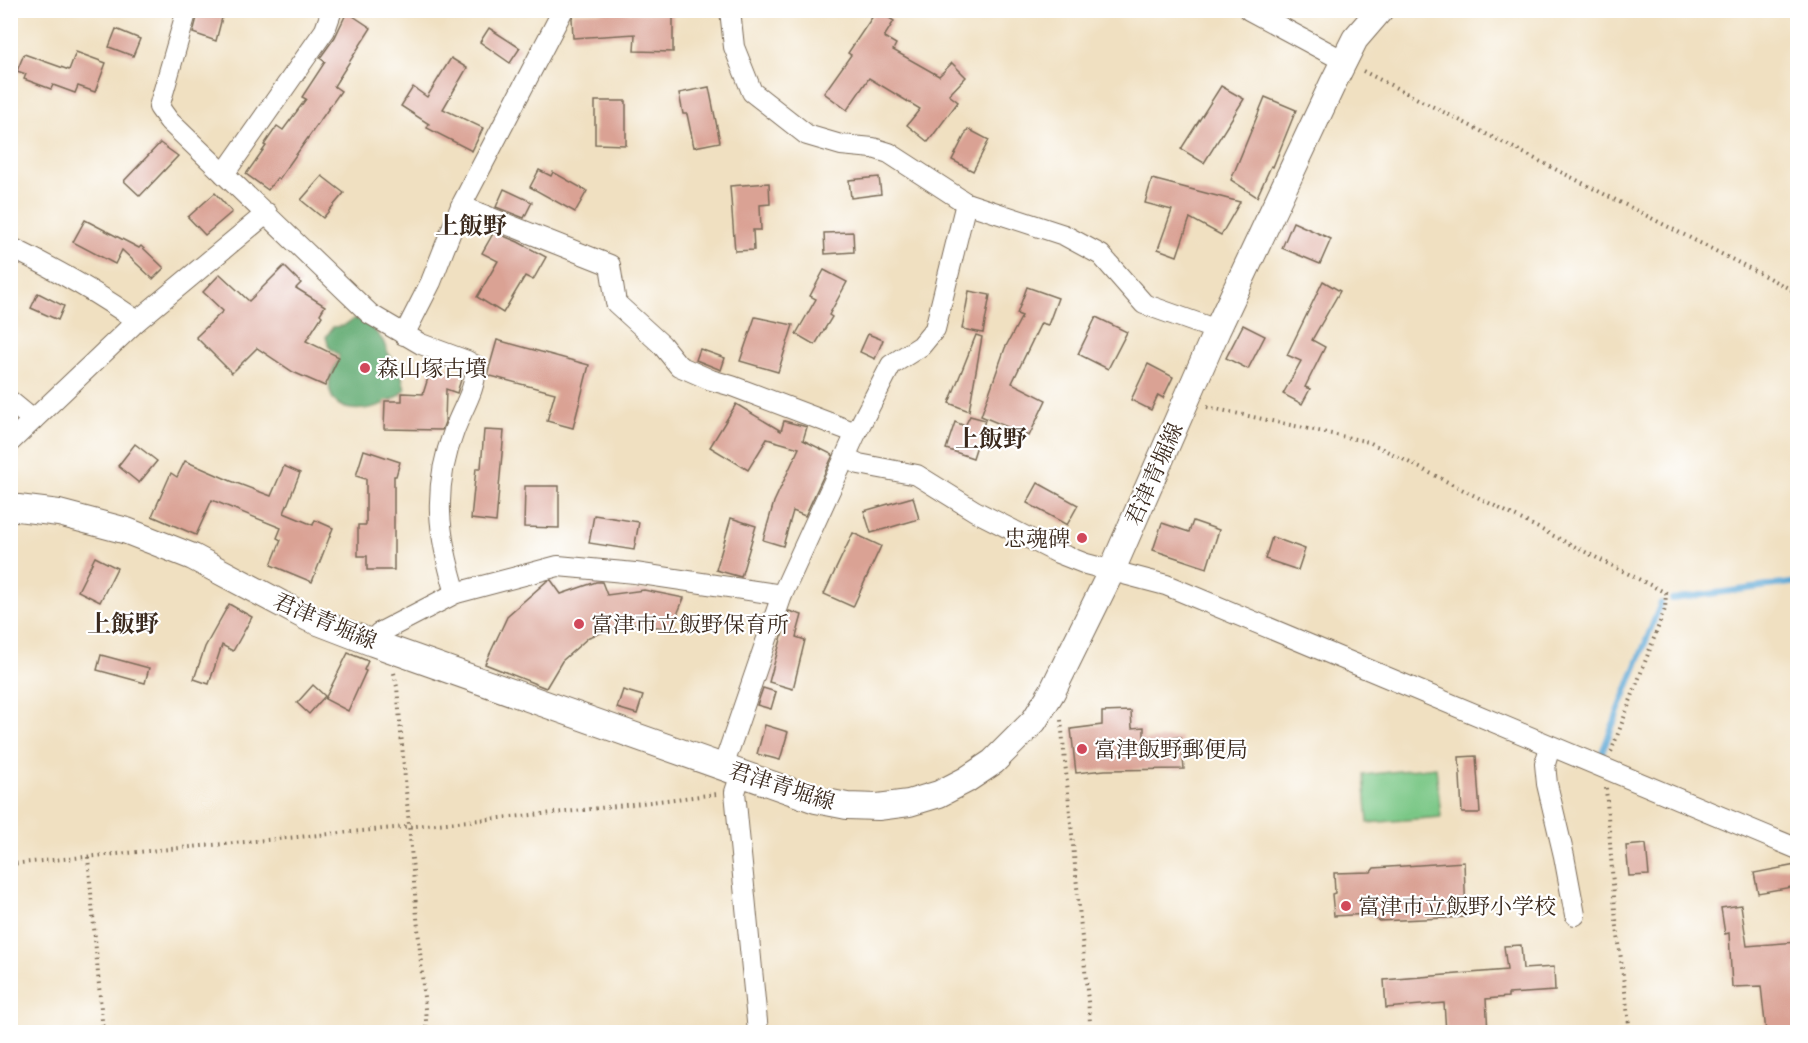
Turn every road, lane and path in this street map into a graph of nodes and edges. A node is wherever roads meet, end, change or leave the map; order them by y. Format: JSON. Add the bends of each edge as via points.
{"nodes":[{"id":1,"x":187,"y":10,"type":"edge"},
{"id":2,"x":332,"y":10,"type":"edge"},
{"id":3,"x":563,"y":10,"type":"edge"},
{"id":4,"x":730,"y":10,"type":"edge"},
{"id":5,"x":1249,"y":10,"type":"edge"},
{"id":6,"x":1380,"y":10,"type":"edge"},
{"id":7,"x":1344,"y":61,"type":"junction"},
{"id":8,"x":224,"y":174,"type":"junction"},
{"id":9,"x":966,"y":203,"type":"junction"},
{"id":10,"x":461,"y":207,"type":"junction"},
{"id":11,"x":267,"y":213,"type":"junction"},
{"id":12,"x":10,"y":247,"type":"edge"},
{"id":13,"x":1797,"y":293,"type":"edge"},
{"id":14,"x":137,"y":321,"type":"junction"},
{"id":15,"x":1216,"y":330,"type":"junction"},
{"id":16,"x":404,"y":335,"type":"junction"},
{"id":17,"x":10,"y":401,"type":"edge"},
{"id":18,"x":1186,"y":402,"type":"junction"},
{"id":19,"x":33,"y":420,"type":"junction"},
{"id":20,"x":856,"y":433,"type":"junction"},
{"id":21,"x":10,"y":442,"type":"edge"},
{"id":22,"x":845,"y":457,"type":"junction"},
{"id":23,"x":10,"y":507,"type":"edge"},
{"id":24,"x":1112,"y":570,"type":"junction"},
{"id":25,"x":456,"y":593,"type":"junction"},
{"id":26,"x":782,"y":595,"type":"junction"},
{"id":27,"x":381,"y":646,"type":"junction"},
{"id":28,"x":1052,"y":692,"type":"junction"},
{"id":29,"x":1550,"y":747,"type":"junction"},
{"id":30,"x":1605,"y":770,"type":"junction"},
{"id":31,"x":733,"y":778,"type":"junction"},
{"id":32,"x":408,"y":826,"type":"junction"},
{"id":33,"x":1797,"y":849,"type":"edge"},
{"id":34,"x":88,"y":857,"type":"junction"},
{"id":35,"x":10,"y":864,"type":"edge"},
{"id":36,"x":1575,"y":915,"type":"dead end"},
{"id":37,"x":103,"y":1032,"type":"edge"},
{"id":38,"x":427,"y":1032,"type":"edge"},
{"id":39,"x":758,"y":1032,"type":"edge"},
{"id":40,"x":1091,"y":1032,"type":"edge"},
{"id":41,"x":1630,"y":1032,"type":"edge"}],
"edges":[{"from":1,"to":8,"type":"street","via":[[159,107],[169,122]]},
{"from":2,"to":8,"type":"street","via":[[325,30]]},
{"from":3,"to":10,"type":"street"},
{"from":4,"to":9,"type":"street","via":[[734,47],[752,92],[777,113],[807,135],[889,153]]},
{"from":5,"to":7,"type":"street"},
{"from":6,"to":7,"type":"main road","name":"君津青堀線","via":[[1355,39]]},
{"from":7,"to":13,"type":"path"},
{"from":7,"to":15,"type":"main road","name":"君津青堀線"},
{"from":8,"to":11,"type":"street"},
{"from":9,"to":15,"type":"street","via":[[1064,235],[1101,255],[1144,304]]},
{"from":9,"to":20,"type":"street","via":[[935,330],[921,346],[891,365]]},
{"from":10,"to":16,"type":"street","via":[[431,282]]},
{"from":10,"to":20,"type":"street","via":[[610,265],[616,303],[679,366]]},
{"from":11,"to":14,"type":"street"},
{"from":11,"to":16,"type":"street","via":[[370,314]]},
{"from":12,"to":14,"type":"street","via":[[105,297]]},
{"from":14,"to":19,"type":"street"},
{"from":15,"to":18,"type":"main road","name":"君津青堀線"},
{"from":16,"to":25,"type":"street","via":[[476,366],[476,377],[454,432],[440,488],[441,539]]},
{"from":17,"to":19,"type":"street"},
{"from":18,"to":24,"type":"main road","name":"君津青堀線"},
{"from":18,"to":30,"type":"path","via":[[1369,442],[1666,593],[1665,609]]},
{"from":19,"to":21,"type":"street"},
{"from":20,"to":22,"type":"street"},
{"from":22,"to":24,"type":"street","via":[[859,464],[917,476],[1050,549]]},
{"from":22,"to":26,"type":"street"},
{"from":23,"to":27,"type":"main road","name":"君津青堀線","via":[[59,513],[127,531],[192,557],[308,618]]},
{"from":24,"to":28,"type":"main road","name":"君津青堀線"},
{"from":24,"to":29,"type":"street","via":[[1166,585]]},
{"from":25,"to":26,"type":"street","via":[[558,566]]},
{"from":25,"to":27,"type":"street","via":[[379,633]]},
{"from":26,"to":31,"type":"street"},
{"from":27,"to":31,"type":"main road","name":"君津青堀線"},
{"from":27,"to":32,"type":"path","via":[[397,687]]},
{"from":28,"to":31,"type":"main road","name":"君津青堀線","via":[[1034,721],[993,762],[939,794],[909,803],[847,806]]},
{"from":28,"to":40,"type":"path","via":[[1061,718]]},
{"from":29,"to":30,"type":"street"},
{"from":29,"to":36,"type":"street","via":[[1545,764],[1547,784]]},
{"from":30,"to":33,"type":"street"},
{"from":30,"to":41,"type":"path","via":[[1615,911]]},
{"from":31,"to":32,"type":"path","via":[[575,811]]},
{"from":31,"to":39,"type":"street"},
{"from":32,"to":34,"type":"path"},
{"from":32,"to":38,"type":"path"},
{"from":34,"to":35,"type":"path"},
{"from":34,"to":37,"type":"path"}]}
